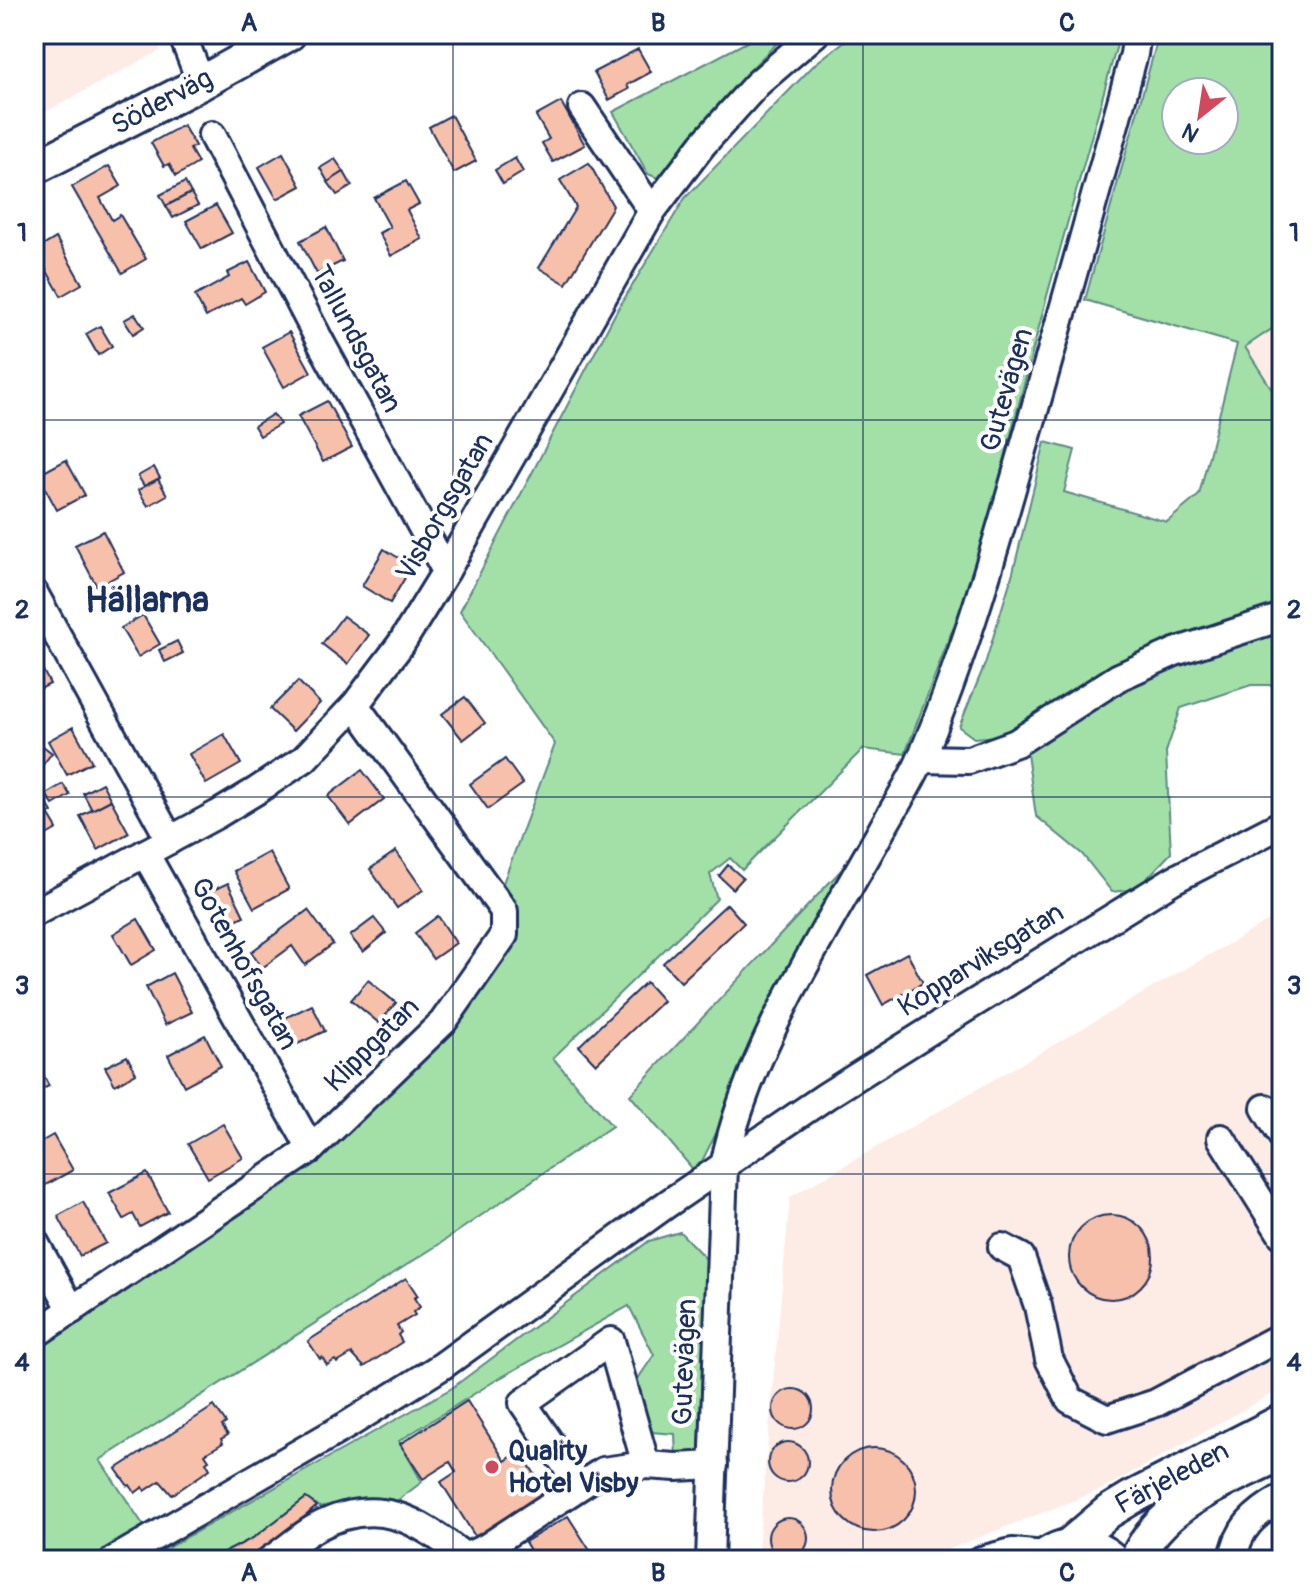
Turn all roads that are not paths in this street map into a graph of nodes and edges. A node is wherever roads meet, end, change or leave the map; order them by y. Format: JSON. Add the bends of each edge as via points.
{"nodes":[{"id":1,"x":182,"y":34,"type":"edge"},
{"id":2,"x":289,"y":34,"type":"edge"},
{"id":3,"x":815,"y":34,"type":"edge"},
{"id":4,"x":1137,"y":34,"type":"edge"},
{"id":5,"x":201,"y":83,"type":"junction"},
{"id":6,"x":582,"y":107,"type":"dead end"},
{"id":7,"x":212,"y":135,"type":"dead end"},
{"id":8,"x":34,"y":168,"type":"edge"},
{"id":9,"x":652,"y":211,"type":"junction"},
{"id":10,"x":446,"y":571,"type":"junction"},
{"id":11,"x":34,"y":593,"type":"edge"},
{"id":12,"x":1282,"y":617,"type":"edge"},
{"id":13,"x":355,"y":705,"type":"junction"},
{"id":14,"x":921,"y":759,"type":"junction"},
{"id":15,"x":1282,"y":824,"type":"edge"},
{"id":16,"x":170,"y":840,"type":"junction"},
{"id":17,"x":145,"y":853,"type":"junction"},
{"id":18,"x":34,"y":913,"type":"edge"},
{"id":19,"x":1265,"y":1108,"type":"dead end"},
{"id":20,"x":1282,"y":1136,"type":"edge"},
{"id":21,"x":1221,"y":1138,"type":"dead end"},
{"id":22,"x":311,"y":1149,"type":"junction"},
{"id":23,"x":724,"y":1166,"type":"junction"},
{"id":24,"x":1282,"y":1235,"type":"edge"},
{"id":25,"x":34,"y":1241,"type":"edge"},
{"id":26,"x":1002,"y":1247,"type":"dead end"},
{"id":27,"x":72,"y":1310,"type":"junction"},
{"id":28,"x":34,"y":1335,"type":"edge"},
{"id":29,"x":1282,"y":1336,"type":"edge"},
{"id":30,"x":1282,"y":1421,"type":"edge"},
{"id":31,"x":1282,"y":1453,"type":"edge"},
{"id":32,"x":646,"y":1465,"type":"junction"},
{"id":33,"x":714,"y":1465,"type":"junction"},
{"id":34,"x":579,"y":1485,"type":"junction"},
{"id":35,"x":1282,"y":1498,"type":"edge"},
{"id":36,"x":1051,"y":1554,"type":"edge"},
{"id":37,"x":114,"y":1560,"type":"edge"},
{"id":38,"x":270,"y":1560,"type":"edge"},
{"id":39,"x":710,"y":1560,"type":"edge"},
{"id":40,"x":981,"y":1560,"type":"edge"},
{"id":41,"x":1113,"y":1560,"type":"edge"},
{"id":42,"x":1136,"y":1560,"type":"edge"},
{"id":43,"x":1233,"y":1560,"type":"edge"}],
"edges":[{"from":1,"to":5,"type":"street"},
{"from":2,"to":5,"type":"main road","name":"Söderväg"},
{"from":3,"to":9,"type":"street","name":"Visborgsgatan","via":[[757,84]]},
{"from":4,"to":14,"type":"street","name":"Gutevägen","via":[[988,574],[955,677]]},
{"from":5,"to":8,"type":"main road","name":"Söderväg"},
{"from":6,"to":9,"type":"street"},
{"from":7,"to":10,"type":"street","name":"Tallundsgatan"},
{"from":9,"to":10,"type":"street","name":"Visborgsgatan"},
{"from":10,"to":13,"type":"street","name":"Visborgsgatan"},
{"from":11,"to":16,"type":"street"},
{"from":12,"to":14,"type":"street","via":[[1175,652],[1119,677],[1016,743],[969,760]]},
{"from":13,"to":16,"type":"street","name":"Visborgsgatan","via":[[304,759]]},
{"from":13,"to":22,"type":"street","name":"Klippgatan","via":[[504,911],[504,935],[443,1022]]},
{"from":14,"to":23,"type":"street","name":"Gutevägen","via":[[747,1083]]},
{"from":15,"to":23,"type":"street","name":"Kopparviksgatan","via":[[1126,907]]},
{"from":16,"to":17,"type":"street","name":"Visborgsgatan"},
{"from":17,"to":18,"type":"street","name":"Visborgsgatan"},
{"from":17,"to":22,"type":"street","name":"Gotenhofsgatan"},
{"from":19,"to":20,"type":"street"},
{"from":21,"to":24,"type":"street"},
{"from":22,"to":27,"type":"street","name":"Klippgatan"},
{"from":23,"to":33,"type":"street","name":"Gutevägen"},
{"from":23,"to":37,"type":"street","name":"Kopparviksgatan","via":[[442,1366]]},
{"from":25,"to":27,"type":"street"},
{"from":26,"to":29,"type":"street","via":[[1021,1257],[1049,1359],[1070,1400],[1107,1419],[1156,1403]]},
{"from":27,"to":28,"type":"street","name":"Klippgatan"},
{"from":30,"to":36,"type":"main road","name":"Färjeleden","via":[[1131,1498]]},
{"from":31,"to":42,"type":"main road","name":"Färjeleden","via":[[1172,1512]]},
{"from":32,"to":33,"type":"street"},
{"from":32,"to":34,"type":"street","via":[[603,1471]]},
{"from":32,"to":34,"type":"street","via":[[611,1341],[523,1403]]},
{"from":33,"to":39,"type":"street","name":"Gutevägen"},
{"from":34,"to":38,"type":"street","via":[[465,1557],[433,1532],[400,1516],[366,1513],[324,1523]]},
{"from":35,"to":43,"type":"street","via":[[1243,1528]]},
{"from":36,"to":40,"type":"street","via":[[1012,1552]]},
{"from":36,"to":41,"type":"main road","via":[[1093,1547]]}]}
